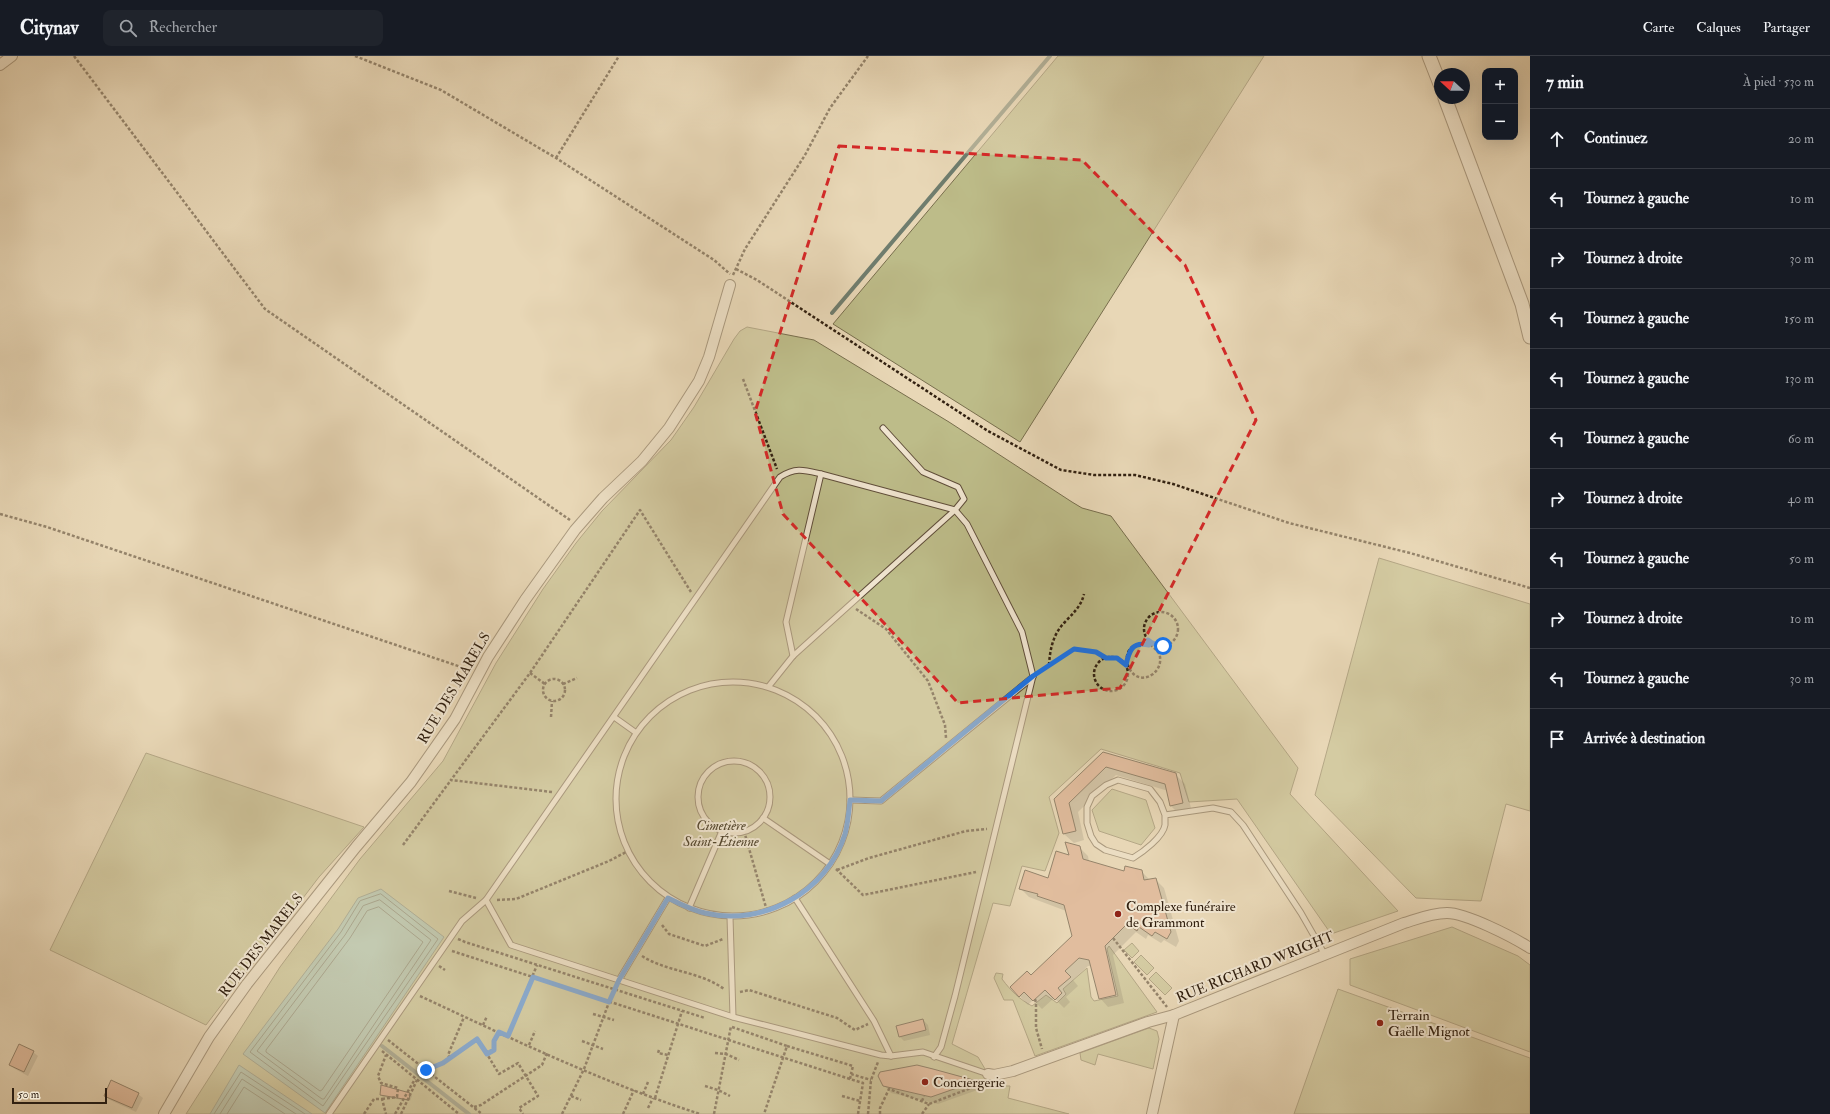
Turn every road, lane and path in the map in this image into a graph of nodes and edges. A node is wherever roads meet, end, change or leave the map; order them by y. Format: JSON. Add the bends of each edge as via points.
{"nodes":[{"id":1,"x":12,"y":56,"type":"edge"},
{"id":2,"x":74,"y":56,"type":"edge"},
{"id":3,"x":355,"y":56,"type":"edge"},
{"id":4,"x":619,"y":56,"type":"edge"},
{"id":5,"x":868,"y":56,"type":"edge"},
{"id":6,"x":1430,"y":56,"type":"edge"},
{"id":7,"x":0,"y":65,"type":"edge"},
{"id":8,"x":1434,"y":68,"type":"edge"},
{"id":9,"x":1447,"y":104,"type":"edge"},
{"id":10,"x":556,"y":158,"type":"junction"},
{"id":11,"x":736,"y":269,"type":"junction"},
{"id":12,"x":731,"y":281,"type":"junction"},
{"id":13,"x":1530,"y":337,"type":"edge"},
{"id":14,"x":743,"y":379,"type":"dead end"},
{"id":15,"x":883,"y":428,"type":"dead end"},
{"id":16,"x":821,"y":474,"type":"junction"},
{"id":17,"x":780,"y":477,"type":"junction"},
{"id":18,"x":955,"y":510,"type":"junction"},
{"id":19,"x":0,"y":514,"type":"edge"},
{"id":20,"x":578,"y":527,"type":"junction"},
{"id":21,"x":1530,"y":588,"type":"edge"},
{"id":22,"x":1084,"y":594,"type":"dead end"},
{"id":23,"x":695,"y":599,"type":"junction"},
{"id":24,"x":850,"y":604,"type":"junction"},
{"id":25,"x":1148,"y":640,"type":"junction"},
{"id":26,"x":1149,"y":645,"type":"junction"},
{"id":27,"x":793,"y":656,"type":"junction"},
{"id":28,"x":1106,"y":658,"type":"junction"},
{"id":29,"x":1127,"y":661,"type":"junction"},
{"id":30,"x":1126,"y":665,"type":"junction"},
{"id":31,"x":1049,"y":666,"type":"junction"},
{"id":32,"x":480,"y":673,"type":"junction"},
{"id":33,"x":530,"y":673,"type":"junction"},
{"id":34,"x":1033,"y":676,"type":"junction"},
{"id":35,"x":577,"y":678,"type":"dead end"},
{"id":36,"x":545,"y":684,"type":"junction"},
{"id":37,"x":563,"y":684,"type":"junction"},
{"id":38,"x":769,"y":686,"type":"junction"},
{"id":39,"x":552,"y":701,"type":"junction"},
{"id":40,"x":551,"y":717,"type":"dead end"},
{"id":41,"x":614,"y":717,"type":"junction"},
{"id":42,"x":635,"y":732,"type":"junction"},
{"id":43,"x":947,"y":746,"type":"junction"},
{"id":44,"x":451,"y":780,"type":"junction"},
{"id":45,"x":560,"y":793,"type":"junction"},
{"id":46,"x":850,"y":800,"type":"junction"},
{"id":47,"x":1164,"y":815,"type":"junction"},
{"id":48,"x":763,"y":818,"type":"junction"},
{"id":49,"x":995,"y":829,"type":"junction"},
{"id":50,"x":722,"y":831,"type":"junction"},
{"id":51,"x":744,"y":831,"type":"junction"},
{"id":52,"x":403,"y":845,"type":"dead end"},
{"id":53,"x":628,"y":851,"type":"junction"},
{"id":54,"x":830,"y":864,"type":"junction"},
{"id":55,"x":837,"y":870,"type":"junction"},
{"id":56,"x":985,"y":871,"type":"junction"},
{"id":57,"x":449,"y":891,"type":"dead end"},
{"id":58,"x":668,"y":898,"type":"junction"},
{"id":59,"x":795,"y":898,"type":"junction"},
{"id":60,"x":486,"y":900,"type":"junction"},
{"id":61,"x":688,"y":908,"type":"junction"},
{"id":62,"x":767,"y":911,"type":"junction"},
{"id":63,"x":657,"y":917,"type":"junction"},
{"id":64,"x":730,"y":917,"type":"junction"},
{"id":65,"x":453,"y":936,"type":"junction"},
{"id":66,"x":730,"y":936,"type":"junction"},
{"id":67,"x":1113,"y":938,"type":"dead end"},
{"id":68,"x":443,"y":948,"type":"junction"},
{"id":69,"x":1530,"y":948,"type":"edge"},
{"id":70,"x":636,"y":952,"type":"junction"},
{"id":71,"x":1325,"y":955,"type":"junction"},
{"id":72,"x":537,"y":965,"type":"junction"},
{"id":73,"x":533,"y":977,"type":"junction"},
{"id":74,"x":619,"y":980,"type":"junction"},
{"id":75,"x":613,"y":990,"type":"junction"},
{"id":76,"x":413,"y":993,"type":"junction"},
{"id":77,"x":732,"y":995,"type":"junction"},
{"id":78,"x":1035,"y":999,"type":"dead end"},
{"id":79,"x":609,"y":1002,"type":"junction"},
{"id":80,"x":682,"y":1012,"type":"junction"},
{"id":81,"x":593,"y":1014,"type":"dead end"},
{"id":82,"x":1174,"y":1015,"type":"junction"},
{"id":83,"x":487,"y":1016,"type":"dead end"},
{"id":84,"x":464,"y":1017,"type":"junction"},
{"id":85,"x":733,"y":1017,"type":"junction"},
{"id":86,"x":603,"y":1018,"type":"junction"},
{"id":87,"x":614,"y":1020,"type":"dead end"},
{"id":88,"x":710,"y":1020,"type":"dead end"},
{"id":89,"x":874,"y":1021,"type":"junction"},
{"id":90,"x":678,"y":1024,"type":"junction"},
{"id":91,"x":724,"y":1024,"type":"dead end"},
{"id":92,"x":483,"y":1025,"type":"junction"},
{"id":93,"x":731,"y":1027,"type":"junction"},
{"id":94,"x":535,"y":1031,"type":"dead end"},
{"id":95,"x":499,"y":1032,"type":"junction"},
{"id":96,"x":383,"y":1036,"type":"junction"},
{"id":97,"x":508,"y":1036,"type":"junction"},
{"id":98,"x":728,"y":1040,"type":"junction"},
{"id":99,"x":582,"y":1041,"type":"dead end"},
{"id":100,"x":529,"y":1045,"type":"junction"},
{"id":101,"x":593,"y":1045,"type":"junction"},
{"id":102,"x":788,"y":1046,"type":"junction"},
{"id":103,"x":376,"y":1047,"type":"junction"},
{"id":104,"x":603,"y":1049,"type":"dead end"},
{"id":105,"x":659,"y":1050,"type":"dead end"},
{"id":106,"x":547,"y":1053,"type":"junction"},
{"id":107,"x":716,"y":1053,"type":"dead end"},
{"id":108,"x":487,"y":1054,"type":"junction"},
{"id":109,"x":726,"y":1054,"type":"junction"},
{"id":110,"x":386,"y":1055,"type":"junction"},
{"id":111,"x":881,"y":1055,"type":"junction"},
{"id":112,"x":668,"y":1056,"type":"junction"},
{"id":113,"x":891,"y":1056,"type":"junction"},
{"id":114,"x":934,"y":1057,"type":"junction"},
{"id":115,"x":450,"y":1058,"type":"junction"},
{"id":116,"x":784,"y":1058,"type":"junction"},
{"id":117,"x":1049,"y":1059,"type":"junction"},
{"id":118,"x":739,"y":1060,"type":"dead end"},
{"id":119,"x":584,"y":1069,"type":"junction"},
{"id":120,"x":426,"y":1070,"type":"junction"},
{"id":121,"x":851,"y":1074,"type":"junction"},
{"id":122,"x":988,"y":1074,"type":"junction"},
{"id":123,"x":526,"y":1076,"type":"junction"},
{"id":124,"x":416,"y":1079,"type":"junction"},
{"id":125,"x":850,"y":1079,"type":"junction"},
{"id":126,"x":871,"y":1080,"type":"junction"},
{"id":127,"x":648,"y":1082,"type":"dead end"},
{"id":128,"x":705,"y":1086,"type":"dead end"},
{"id":129,"x":634,"y":1090,"type":"junction"},
{"id":130,"x":718,"y":1090,"type":"junction"},
{"id":131,"x":643,"y":1094,"type":"junction"},
{"id":132,"x":571,"y":1096,"type":"junction"},
{"id":133,"x":730,"y":1096,"type":"dead end"},
{"id":134,"x":842,"y":1096,"type":"dead end"},
{"id":135,"x":924,"y":1096,"type":"dead end"},
{"id":136,"x":654,"y":1098,"type":"junction"},
{"id":137,"x":382,"y":1099,"type":"junction"},
{"id":138,"x":581,"y":1100,"type":"dead end"},
{"id":139,"x":860,"y":1101,"type":"junction"},
{"id":140,"x":922,"y":1101,"type":"junction"},
{"id":141,"x":929,"y":1104,"type":"junction"},
{"id":142,"x":473,"y":1108,"type":"junction"},
{"id":143,"x":648,"y":1108,"type":"dead end"},
{"id":144,"x":164,"y":1114,"type":"edge"},
{"id":145,"x":329,"y":1114,"type":"edge"},
{"id":146,"x":364,"y":1114,"type":"edge"},
{"id":147,"x":386,"y":1114,"type":"edge"},
{"id":148,"x":395,"y":1114,"type":"edge"},
{"id":149,"x":401,"y":1114,"type":"edge"},
{"id":150,"x":459,"y":1114,"type":"edge"},
{"id":151,"x":482,"y":1114,"type":"edge"},
{"id":152,"x":523,"y":1114,"type":"edge"},
{"id":153,"x":562,"y":1114,"type":"edge"},
{"id":154,"x":623,"y":1114,"type":"edge"},
{"id":155,"x":700,"y":1114,"type":"edge"},
{"id":156,"x":714,"y":1114,"type":"edge"},
{"id":157,"x":764,"y":1114,"type":"edge"},
{"id":158,"x":858,"y":1114,"type":"edge"},
{"id":159,"x":868,"y":1114,"type":"edge"},
{"id":160,"x":880,"y":1114,"type":"edge"},
{"id":161,"x":922,"y":1114,"type":"edge"},
{"id":162,"x":1152,"y":1114,"type":"edge"}],
"edges":[{"from":1,"to":7,"type":"street"},
{"from":2,"to":20,"type":"path","via":[[265,309]]},
{"from":3,"to":10,"type":"path","via":[[441,90]]},
{"from":4,"to":10,"type":"path"},
{"from":5,"to":11,"type":"path","via":[[830,108],[805,155],[745,250]]},
{"from":6,"to":8,"type":"street"},
{"from":9,"to":13,"type":"street","via":[[1522,304]]},
{"from":10,"to":12,"type":"path","via":[[714,260]]},
{"from":11,"to":12,"type":"path"},
{"from":11,"to":21,"type":"path","via":[[757,280],[988,431],[1061,470],[1094,475],[1135,475],[1173,484],[1289,523],[1410,553]]},
{"from":12,"to":20,"type":"street","name":"RUE DES MARELS","via":[[709,357],[684,406],[642,461],[603,498]]},
{"from":14,"to":17,"type":"path"},
{"from":15,"to":18,"type":"lane","via":[[923,472],[958,487],[964,499]]},
{"from":16,"to":17,"type":"lane","via":[[790,470]]},
{"from":16,"to":18,"type":"lane"},
{"from":16,"to":27,"type":"lane","via":[[786,622]]},
{"from":17,"to":23,"type":"lane"},
{"from":18,"to":24,"type":"lane"},
{"from":18,"to":34,"type":"lane","via":[[967,524],[1022,632]]},
{"from":19,"to":32,"type":"path","via":[[47,527]]},
{"from":20,"to":32,"type":"street","name":"RUE DES MARELS","via":[[525,600]]},
{"from":22,"to":31,"type":"path","via":[[1074,614],[1057,631],[1050,650]]},
{"from":23,"to":33,"type":"path","via":[[640,510]]},
{"from":23,"to":41,"type":"lane"},
{"from":24,"to":27,"type":"lane"},
{"from":24,"to":43,"type":"path","via":[[886,629],[928,681],[945,725]]},
{"from":25,"to":25,"type":"path","via":[[1158,645],[1168,644],[1178,632],[1176,621],[1167,613],[1151,615],[1144,630]]},
{"from":25,"to":26,"type":"path"},
{"from":26,"to":29,"type":"path","via":[[1138,644],[1127,656]]},
{"from":26,"to":29,"type":"path","via":[[1160,657],[1155,673],[1140,677],[1130,671]]},
{"from":27,"to":38,"type":"lane"},
{"from":28,"to":30,"type":"path","via":[[1117,658]]},
{"from":28,"to":30,"type":"path","via":[[1097,664],[1094,675],[1098,684],[1107,690],[1118,689],[1126,682]]},
{"from":28,"to":31,"type":"path","via":[[1096,652],[1074,649]]},
{"from":29,"to":30,"type":"path"},
{"from":31,"to":34,"type":"path"},
{"from":32,"to":144,"type":"street","name":"RUE DES MARELS","via":[[455,719],[411,782],[247,984],[209,1037]]},
{"from":33,"to":36,"type":"path"},
{"from":33,"to":44,"type":"path"},
{"from":34,"to":43,"type":"lane"},
{"from":34,"to":49,"type":"lane"},
{"from":35,"to":37,"type":"path"},
{"from":36,"to":37,"type":"path","via":[[554,679]]},
{"from":36,"to":39,"type":"path","via":[[543,694]]},
{"from":37,"to":39,"type":"path","via":[[564,695],[559,700]]},
{"from":38,"to":42,"type":"lane","via":[[732,680],[694,687],[661,704]]},
{"from":38,"to":46,"type":"lane","via":[[802,703],[829,730],[845,763]]},
{"from":39,"to":40,"type":"path"},
{"from":41,"to":42,"type":"lane"},
{"from":41,"to":45,"type":"lane"},
{"from":42,"to":53,"type":"lane","via":[[619,766],[615,803],[622,840]]},
{"from":43,"to":46,"type":"lane","via":[[881,801]]},
{"from":44,"to":45,"type":"path"},
{"from":44,"to":52,"type":"path"},
{"from":45,"to":60,"type":"lane"},
{"from":46,"to":54,"type":"lane","via":[[845,834]]},
{"from":47,"to":47,"type":"lane","via":[[1165,826],[1158,836],[1145,851],[1133,858],[1106,850],[1096,844],[1087,823],[1087,807],[1092,796],[1106,785],[1118,780],[1150,789],[1160,802]]},
{"from":47,"to":71,"type":"lane","via":[[1212,808],[1231,812],[1243,825],[1297,907]]},
{"from":48,"to":50,"type":"lane","via":[[767,809],[769,789],[762,776],[752,766],[742,762],[723,763],[706,774],[701,782],[698,797],[706,820]]},
{"from":48,"to":51,"type":"lane","via":[[752,828]]},
{"from":48,"to":54,"type":"lane"},
{"from":49,"to":55,"type":"path","via":[[966,832],[869,858]]},
{"from":49,"to":56,"type":"lane"},
{"from":50,"to":51,"type":"lane"},
{"from":50,"to":61,"type":"lane"},
{"from":51,"to":62,"type":"path"},
{"from":53,"to":58,"type":"lane","via":[[640,872]]},
{"from":53,"to":60,"type":"path","via":[[516,899]]},
{"from":54,"to":55,"type":"path"},
{"from":54,"to":59,"type":"lane","via":[[815,883]]},
{"from":55,"to":56,"type":"path","via":[[863,895]]},
{"from":56,"to":114,"type":"lane","via":[[955,996],[941,1047]]},
{"from":57,"to":60,"type":"path"},
{"from":58,"to":61,"type":"lane"},
{"from":58,"to":63,"type":"lane"},
{"from":59,"to":62,"type":"lane"},
{"from":59,"to":89,"type":"lane"},
{"from":60,"to":65,"type":"lane","via":[[462,922]]},
{"from":60,"to":74,"type":"lane","via":[[511,945]]},
{"from":61,"to":64,"type":"lane","via":[[705,914]]},
{"from":62,"to":64,"type":"lane"},
{"from":63,"to":66,"type":"path","via":[[669,934],[705,946]]},
{"from":63,"to":70,"type":"lane"},
{"from":64,"to":66,"type":"lane"},
{"from":65,"to":68,"type":"lane"},
{"from":65,"to":72,"type":"path","via":[[464,942]]},
{"from":66,"to":77,"type":"lane"},
{"from":67,"to":82,"type":"path"},
{"from":68,"to":73,"type":"path"},
{"from":68,"to":76,"type":"lane"},
{"from":69,"to":71,"type":"street","name":"RUE RICHARD WRIGHT","via":[[1476,921],[1447,913],[1404,923]]},
{"from":70,"to":74,"type":"lane"},
{"from":70,"to":77,"type":"path","via":[[652,962],[711,980]]},
{"from":71,"to":82,"type":"street","name":"RUE RICHARD WRIGHT"},
{"from":72,"to":73,"type":"path"},
{"from":72,"to":75,"type":"path"},
{"from":73,"to":79,"type":"path"},
{"from":73,"to":97,"type":"path"},
{"from":74,"to":75,"type":"path"},
{"from":74,"to":85,"type":"lane"},
{"from":75,"to":79,"type":"path"},
{"from":75,"to":80,"type":"path"},
{"from":76,"to":84,"type":"path"},
{"from":76,"to":96,"type":"lane"},
{"from":77,"to":85,"type":"lane"},
{"from":77,"to":89,"type":"path","via":[[749,990],[837,1018],[855,1030]]},
{"from":78,"to":117,"type":"path","via":[[1036,1028],[1043,1053]]},
{"from":79,"to":86,"type":"path"},
{"from":79,"to":90,"type":"path"},
{"from":80,"to":88,"type":"path"},
{"from":80,"to":90,"type":"path"},
{"from":81,"to":86,"type":"path"},
{"from":82,"to":117,"type":"street","name":"RUE RICHARD WRIGHT","via":[[1148,1022]]},
{"from":82,"to":162,"type":"street"},
{"from":83,"to":92,"type":"path"},
{"from":84,"to":92,"type":"path"},
{"from":84,"to":115,"type":"path","via":[[448,1055]]},
{"from":85,"to":93,"type":"path"},
{"from":85,"to":111,"type":"lane"},
{"from":86,"to":87,"type":"path"},
{"from":86,"to":101,"type":"path"},
{"from":89,"to":113,"type":"lane"},
{"from":90,"to":98,"type":"path"},
{"from":90,"to":112,"type":"path"},
{"from":91,"to":93,"type":"path"},
{"from":92,"to":95,"type":"path"},
{"from":93,"to":98,"type":"path"},
{"from":93,"to":102,"type":"path"},
{"from":94,"to":100,"type":"path"},
{"from":95,"to":97,"type":"path"},
{"from":95,"to":108,"type":"path","via":[[494,1041],[494,1050]]},
{"from":96,"to":103,"type":"lane"},
{"from":96,"to":120,"type":"path"},
{"from":97,"to":100,"type":"path"},
{"from":98,"to":109,"type":"path"},
{"from":98,"to":116,"type":"path"},
{"from":99,"to":101,"type":"path"},
{"from":100,"to":106,"type":"path"},
{"from":101,"to":104,"type":"path"},
{"from":101,"to":119,"type":"path"},
{"from":102,"to":116,"type":"path"},
{"from":102,"to":121,"type":"path","via":[[853,1066]]},
{"from":103,"to":110,"type":"path"},
{"from":103,"to":145,"type":"lane"},
{"from":105,"to":112,"type":"path","via":[[658,1053]]},
{"from":106,"to":119,"type":"path"},
{"from":106,"to":123,"type":"path","via":[[542,1065]]},
{"from":107,"to":109,"type":"path"},
{"from":108,"to":115,"type":"path","via":[[477,1039]]},
{"from":108,"to":123,"type":"path","via":[[499,1074],[518,1063]]},
{"from":109,"to":118,"type":"path"},
{"from":109,"to":130,"type":"path"},
{"from":110,"to":124,"type":"path"},
{"from":110,"to":137,"type":"path","via":[[378,1076],[381,1083],[398,1088],[397,1097]]},
{"from":111,"to":113,"type":"lane"},
{"from":111,"to":126,"type":"path"},
{"from":112,"to":136,"type":"path"},
{"from":113,"to":114,"type":"lane","via":[[923,1052]]},
{"from":114,"to":122,"type":"lane"},
{"from":115,"to":120,"type":"path"},
{"from":116,"to":125,"type":"path"},
{"from":116,"to":157,"type":"path"},
{"from":117,"to":122,"type":"street","name":"RUE RICHARD WRIGHT","via":[[1013,1071]]},
{"from":119,"to":129,"type":"path"},
{"from":119,"to":132,"type":"path"},
{"from":120,"to":142,"type":"path"},
{"from":121,"to":125,"type":"path"},
{"from":121,"to":126,"type":"path"},
{"from":122,"to":141,"type":"path","via":[[976,1086]]},
{"from":123,"to":142,"type":"path"},
{"from":123,"to":152,"type":"path","via":[[538,1096],[519,1108]]},
{"from":124,"to":148,"type":"path"},
{"from":124,"to":149,"type":"path"},
{"from":124,"to":150,"type":"path"},
{"from":125,"to":139,"type":"path","via":[[863,1083]]},
{"from":126,"to":159,"type":"path"},
{"from":127,"to":131,"type":"path"},
{"from":128,"to":130,"type":"path"},
{"from":129,"to":131,"type":"path"},
{"from":129,"to":154,"type":"path"},
{"from":130,"to":133,"type":"path"},
{"from":130,"to":156,"type":"path"},
{"from":131,"to":136,"type":"path"},
{"from":132,"to":138,"type":"path"},
{"from":132,"to":153,"type":"path"},
{"from":134,"to":139,"type":"path"},
{"from":135,"to":140,"type":"path"},
{"from":136,"to":143,"type":"path"},
{"from":136,"to":155,"type":"path"},
{"from":137,"to":146,"type":"path","via":[[374,1100]]},
{"from":137,"to":147,"type":"path"},
{"from":139,"to":158,"type":"path"},
{"from":140,"to":141,"type":"path"},
{"from":140,"to":160,"type":"path","via":[[889,1089],[880,1108]]},
{"from":141,"to":161,"type":"path"},
{"from":142,"to":151,"type":"path"}]}
